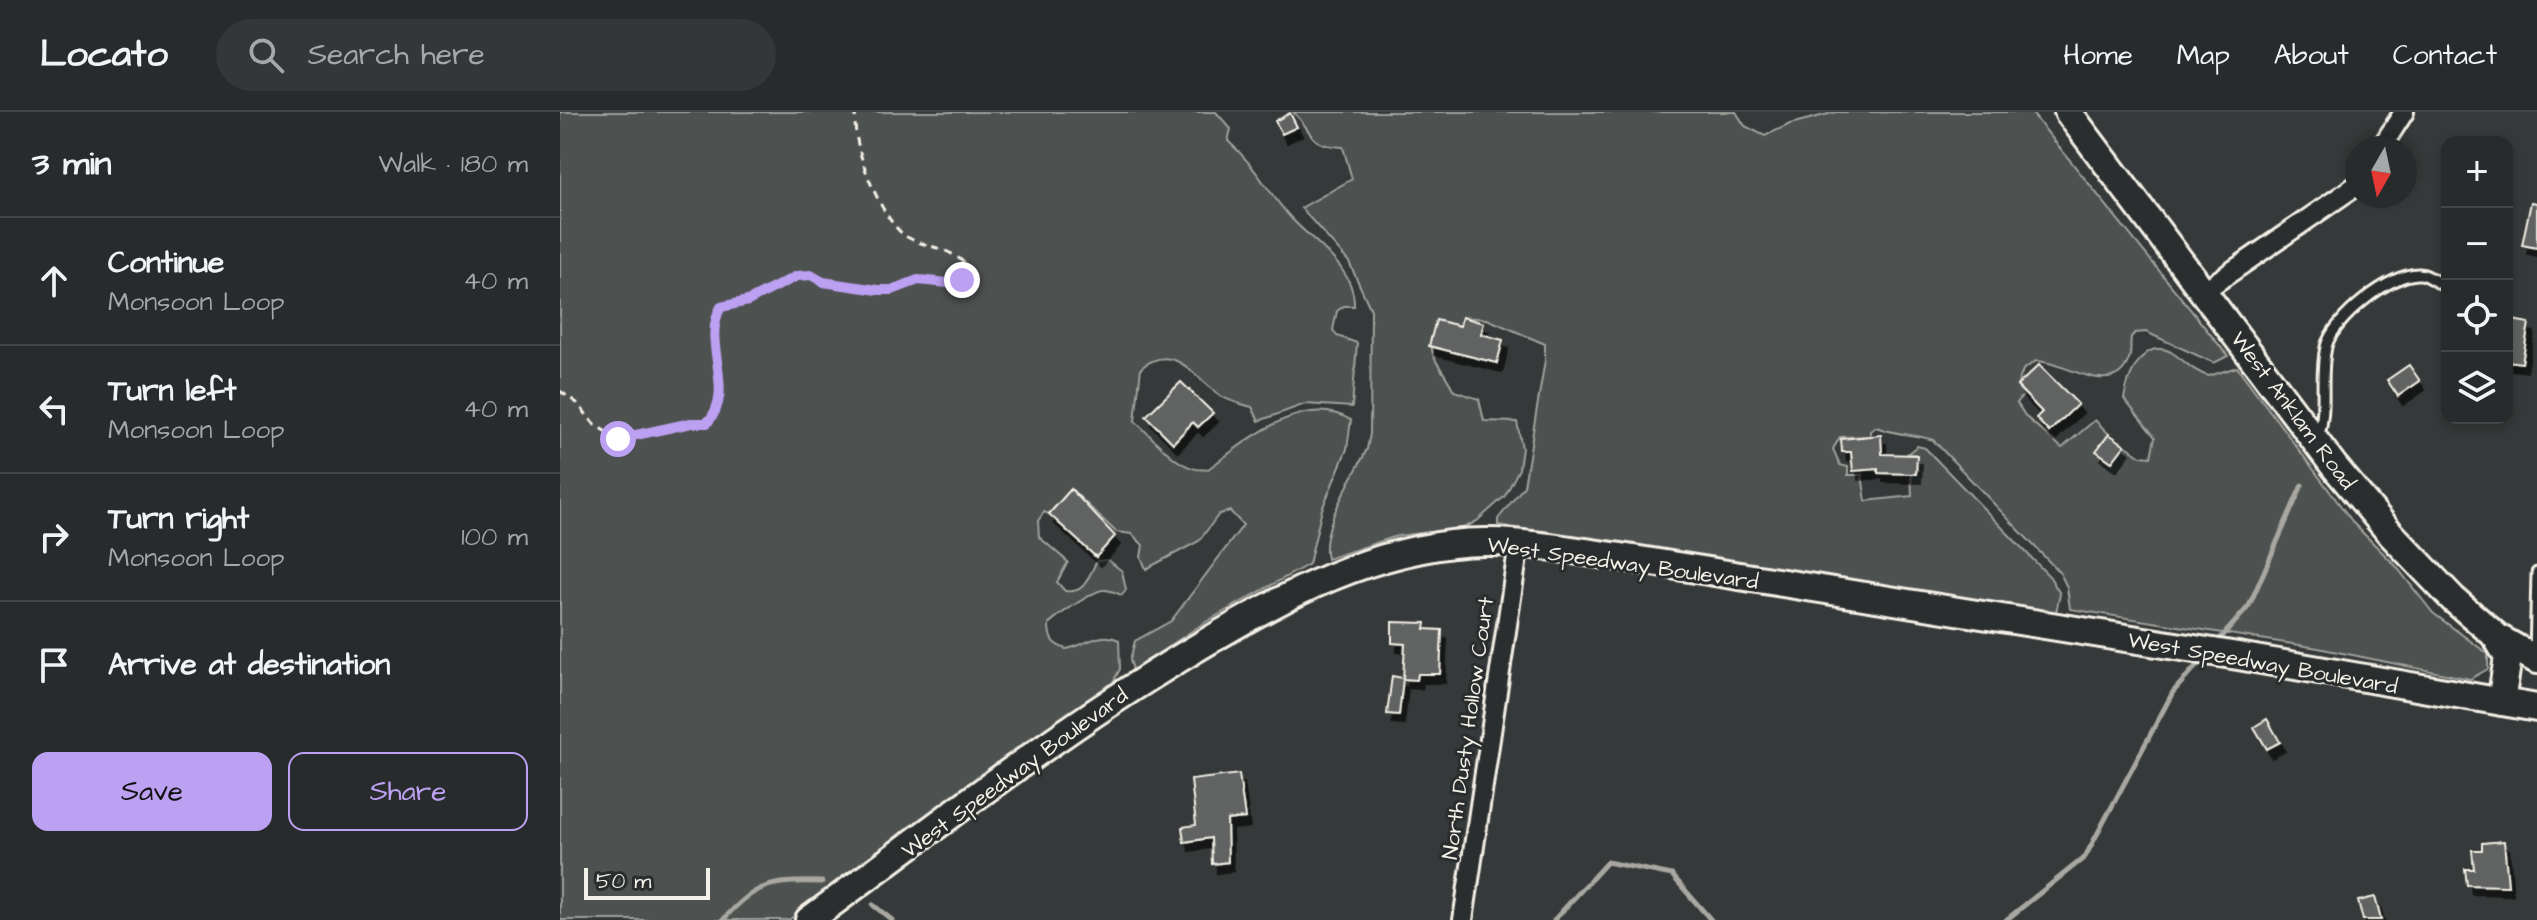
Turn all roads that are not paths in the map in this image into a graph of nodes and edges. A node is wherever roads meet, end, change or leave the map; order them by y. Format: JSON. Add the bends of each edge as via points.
{"nodes":[{"id":1,"x":2068,"y":112,"type":"edge"},
{"id":2,"x":2404,"y":112,"type":"edge"},
{"id":3,"x":2389,"y":136,"type":"edge"},
{"id":4,"x":2345,"y":193,"type":"edge"},
{"id":5,"x":2441,"y":284,"type":"edge"},
{"id":6,"x":2205,"y":290,"type":"junction"},
{"id":7,"x":2317,"y":442,"type":"junction"},
{"id":8,"x":1519,"y":544,"type":"junction"},
{"id":9,"x":2537,"y":573,"type":"edge"},
{"id":10,"x":2495,"y":635,"type":"junction"},
{"id":11,"x":2536,"y":649,"type":"edge"},
{"id":12,"x":2501,"y":702,"type":"junction"},
{"id":13,"x":2537,"y":708,"type":"edge"},
{"id":14,"x":809,"y":920,"type":"edge"},
{"id":15,"x":1463,"y":920,"type":"edge"}],
"edges":[{"from":1,"to":6,"type":"main road","name":"West Anklam Road"},
{"from":2,"to":3,"type":"street"},
{"from":4,"to":6,"type":"street"},
{"from":5,"to":7,"type":"lane","via":[[2421,274],[2399,278],[2375,290],[2341,324],[2327,344],[2325,416]]},
{"from":6,"to":7,"type":"main road","name":"West Anklam Road"},
{"from":7,"to":10,"type":"main road","name":"West Anklam Road","via":[[2391,534]]},
{"from":8,"to":12,"type":"main road","name":"West Speedway Boulevard"},
{"from":8,"to":14,"type":"main road","name":"West Speedway Boulevard","via":[[1471,542],[1413,550],[1320,580],[1279,600],[1109,701]]},
{"from":8,"to":15,"type":"street","name":"North Dusty Hollow Court"},
{"from":9,"to":11,"type":"lane"},
{"from":10,"to":11,"type":"main road","name":"West Anklam Road"},
{"from":10,"to":12,"type":"main road","via":[[2508,657]]},
{"from":12,"to":13,"type":"main road","name":"West Speedway Boulevard"}]}
